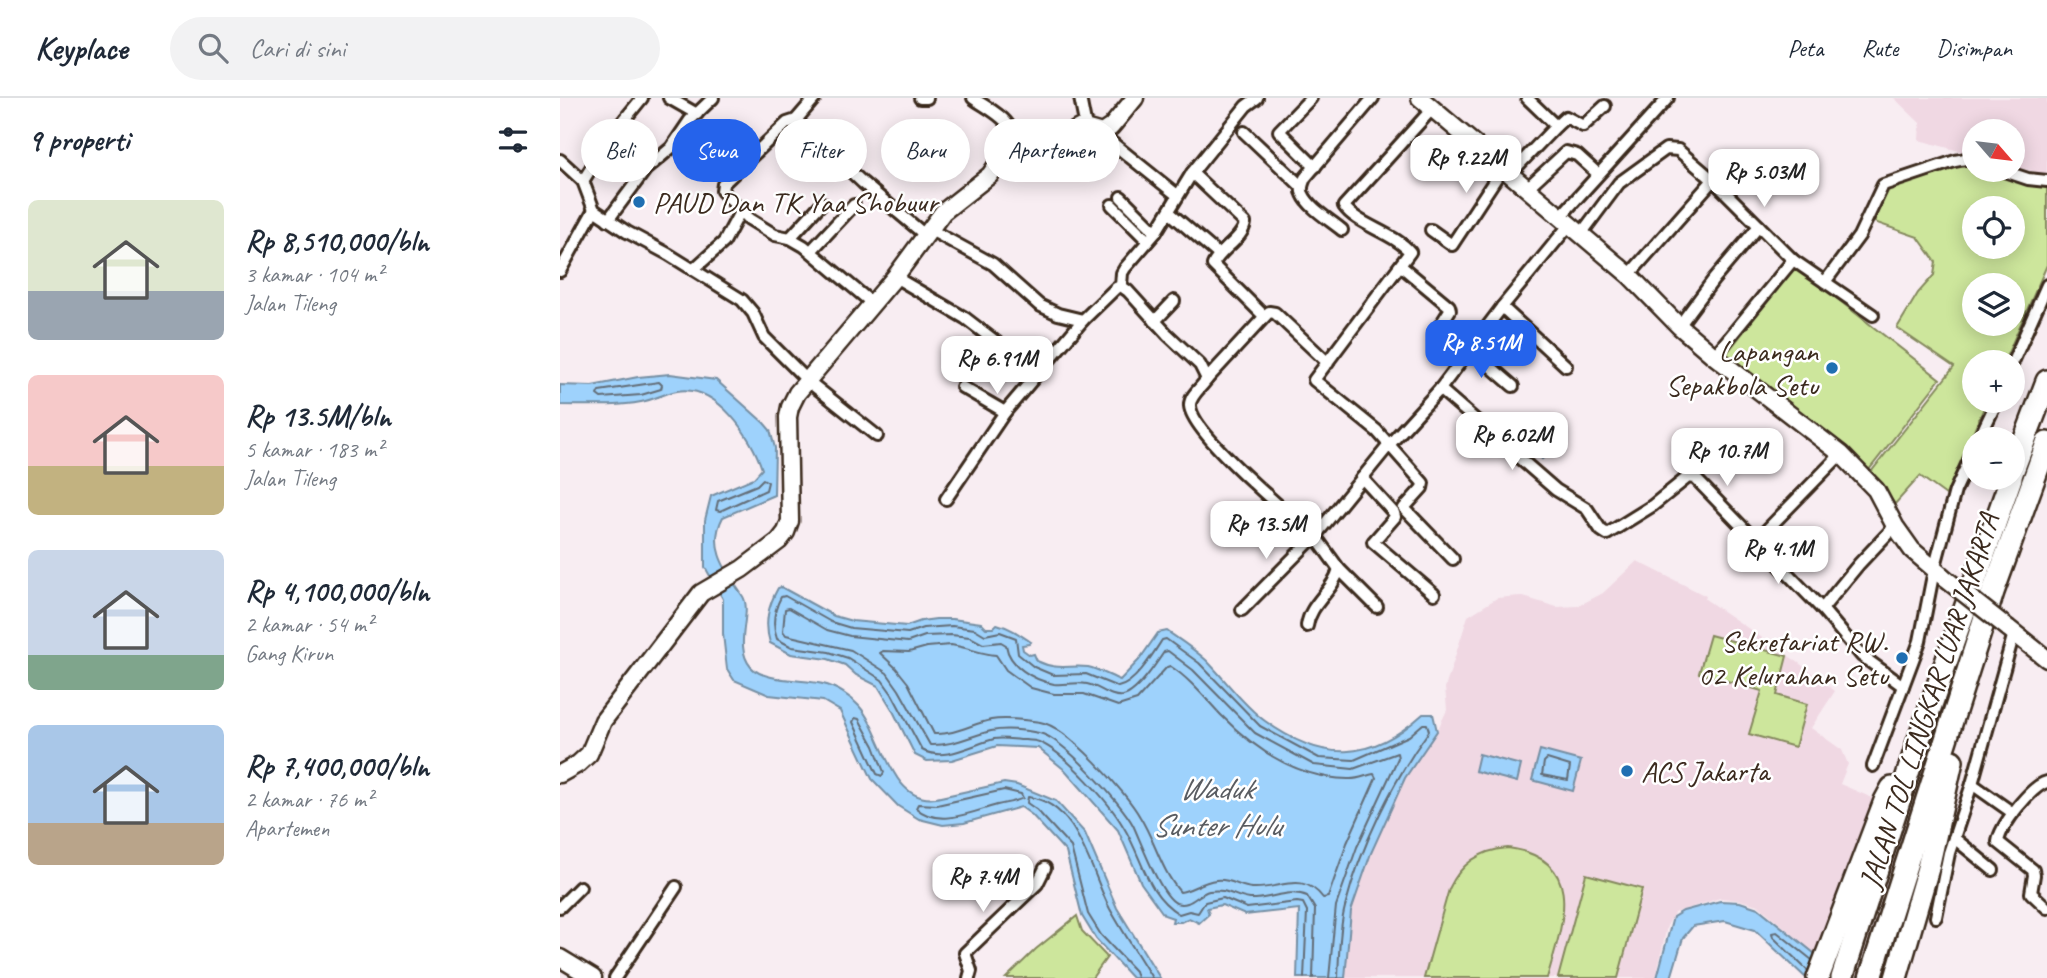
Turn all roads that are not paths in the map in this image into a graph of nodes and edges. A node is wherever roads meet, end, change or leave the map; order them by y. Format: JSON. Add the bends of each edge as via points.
{"nodes":[{"id":1,"x":642,"y":98,"type":"edge"},
{"id":2,"x":669,"y":98,"type":"edge"},
{"id":3,"x":713,"y":98,"type":"edge"},
{"id":4,"x":815,"y":98,"type":"edge"},
{"id":5,"x":920,"y":98,"type":"edge"},
{"id":6,"x":927,"y":98,"type":"edge"},
{"id":7,"x":1080,"y":98,"type":"edge"},
{"id":8,"x":1135,"y":98,"type":"edge"},
{"id":9,"x":1257,"y":98,"type":"edge"},
{"id":10,"x":1311,"y":98,"type":"edge"},
{"id":11,"x":1373,"y":98,"type":"edge"},
{"id":12,"x":1527,"y":98,"type":"edge"},
{"id":13,"x":1668,"y":98,"type":"edge"},
{"id":14,"x":979,"y":100,"type":"edge"},
{"id":15,"x":1244,"y":102,"type":"edge"},
{"id":16,"x":1426,"y":104,"type":"edge"},
{"id":17,"x":1605,"y":106,"type":"dead end"},
{"id":18,"x":697,"y":114,"type":"junction"},
{"id":19,"x":625,"y":119,"type":"edge"},
{"id":20,"x":797,"y":119,"type":"edge"},
{"id":21,"x":1004,"y":119,"type":"edge"},
{"id":22,"x":1088,"y":119,"type":"edge"},
{"id":23,"x":1118,"y":119,"type":"edge"},
{"id":24,"x":1556,"y":126,"type":"junction"},
{"id":25,"x":1244,"y":132,"type":"dead end"},
{"id":26,"x":775,"y":134,"type":"edge"},
{"id":27,"x":1120,"y":152,"type":"edge"},
{"id":28,"x":560,"y":160,"type":"edge"},
{"id":29,"x":1962,"y":160,"type":"edge"},
{"id":30,"x":1315,"y":167,"type":"junction"},
{"id":31,"x":1506,"y":172,"type":"junction"},
{"id":32,"x":1192,"y":173,"type":"junction"},
{"id":33,"x":1598,"y":174,"type":"junction"},
{"id":34,"x":581,"y":179,"type":"edge"},
{"id":35,"x":2025,"y":179,"type":"edge"},
{"id":36,"x":984,"y":180,"type":"edge"},
{"id":37,"x":1713,"y":180,"type":"junction"},
{"id":38,"x":2047,"y":181,"type":"edge"},
{"id":39,"x":583,"y":182,"type":"edge"},
{"id":40,"x":862,"y":182,"type":"edge"},
{"id":41,"x":1302,"y":187,"type":"junction"},
{"id":42,"x":1526,"y":189,"type":"junction"},
{"id":43,"x":1177,"y":195,"type":"junction"},
{"id":44,"x":1121,"y":197,"type":"dead end"},
{"id":45,"x":822,"y":203,"type":"dead end"},
{"id":46,"x":854,"y":205,"type":"dead end"},
{"id":47,"x":1112,"y":205,"type":"dead end"},
{"id":48,"x":594,"y":210,"type":"junction"},
{"id":49,"x":740,"y":212,"type":"junction"},
{"id":50,"x":1169,"y":212,"type":"junction"},
{"id":51,"x":608,"y":220,"type":"junction"},
{"id":52,"x":1571,"y":225,"type":"junction"},
{"id":53,"x":1759,"y":226,"type":"junction"},
{"id":54,"x":1342,"y":230,"type":"dead end"},
{"id":55,"x":1431,"y":230,"type":"dead end"},
{"id":56,"x":927,"y":232,"type":"junction"},
{"id":57,"x":1156,"y":232,"type":"junction"},
{"id":58,"x":790,"y":238,"type":"junction"},
{"id":59,"x":1148,"y":241,"type":"junction"},
{"id":60,"x":811,"y":251,"type":"junction"},
{"id":61,"x":1219,"y":255,"type":"junction"},
{"id":62,"x":1793,"y":260,"type":"junction"},
{"id":63,"x":1401,"y":266,"type":"junction"},
{"id":64,"x":694,"y":269,"type":"junction"},
{"id":65,"x":560,"y":271,"type":"edge"},
{"id":66,"x":1629,"y":275,"type":"junction"},
{"id":67,"x":895,"y":276,"type":"junction"},
{"id":68,"x":1825,"y":282,"type":"junction"},
{"id":69,"x":2047,"y":285,"type":"edge"},
{"id":70,"x":1121,"y":286,"type":"junction"},
{"id":71,"x":1174,"y":301,"type":"dead end"},
{"id":72,"x":873,"y":304,"type":"junction"},
{"id":73,"x":1502,"y":307,"type":"junction"},
{"id":74,"x":1873,"y":315,"type":"dead end"},
{"id":75,"x":1264,"y":316,"type":"junction"},
{"id":76,"x":1083,"y":320,"type":"junction"},
{"id":77,"x":1155,"y":321,"type":"junction"},
{"id":78,"x":1679,"y":326,"type":"junction"},
{"id":79,"x":2018,"y":350,"type":"edge"},
{"id":80,"x":1468,"y":351,"type":"junction"},
{"id":81,"x":1714,"y":356,"type":"junction"},
{"id":82,"x":1328,"y":363,"type":"junction"},
{"id":83,"x":1566,"y":366,"type":"dead end"},
{"id":84,"x":1029,"y":367,"type":"dead end"},
{"id":85,"x":1207,"y":379,"type":"junction"},
{"id":86,"x":808,"y":382,"type":"junction"},
{"id":87,"x":2047,"y":382,"type":"edge"},
{"id":88,"x":1514,"y":386,"type":"dead end"},
{"id":89,"x":962,"y":387,"type":"dead end"},
{"id":90,"x":1440,"y":388,"type":"junction"},
{"id":91,"x":1005,"y":412,"type":"junction"},
{"id":92,"x":877,"y":436,"type":"dead end"},
{"id":93,"x":2025,"y":440,"type":"edge"},
{"id":94,"x":2047,"y":443,"type":"edge"},
{"id":95,"x":1389,"y":445,"type":"junction"},
{"id":96,"x":1841,"y":454,"type":"junction"},
{"id":97,"x":1962,"y":476,"type":"edge"},
{"id":98,"x":1362,"y":478,"type":"junction"},
{"id":99,"x":2007,"y":490,"type":"edge"},
{"id":100,"x":946,"y":499,"type":"dead end"},
{"id":101,"x":1895,"y":526,"type":"junction"},
{"id":102,"x":1315,"y":536,"type":"junction"},
{"id":103,"x":1756,"y":541,"type":"junction"},
{"id":104,"x":1453,"y":559,"type":"dead end"},
{"id":105,"x":1339,"y":569,"type":"junction"},
{"id":106,"x":1934,"y":570,"type":"junction"},
{"id":107,"x":1434,"y":594,"type":"dead end"},
{"id":108,"x":1377,"y":607,"type":"dead end"},
{"id":109,"x":1822,"y":609,"type":"junction"},
{"id":110,"x":1241,"y":610,"type":"dead end"},
{"id":111,"x":1307,"y":626,"type":"dead end"},
{"id":112,"x":2011,"y":630,"type":"junction"},
{"id":113,"x":1980,"y":632,"type":"junction"},
{"id":114,"x":2047,"y":659,"type":"edge"},
{"id":115,"x":1903,"y":686,"type":"junction"},
{"id":116,"x":1918,"y":742,"type":"junction"},
{"id":117,"x":1873,"y":766,"type":"dead end"},
{"id":118,"x":560,"y":774,"type":"edge"},
{"id":119,"x":2047,"y":782,"type":"edge"},
{"id":120,"x":1972,"y":783,"type":"junction"},
{"id":121,"x":2013,"y":813,"type":"junction"},
{"id":122,"x":1954,"y":838,"type":"junction"},
{"id":123,"x":1045,"y":869,"type":"dead end"},
{"id":124,"x":1993,"y":870,"type":"dead end"},
{"id":125,"x":580,"y":887,"type":"dead end"},
{"id":126,"x":676,"y":887,"type":"dead end"},
{"id":127,"x":560,"y":907,"type":"edge"},
{"id":128,"x":2047,"y":908,"type":"edge"},
{"id":129,"x":1936,"y":917,"type":"dead end"},
{"id":130,"x":560,"y":958,"type":"edge"},
{"id":131,"x":1872,"y":971,"type":"edge"},
{"id":132,"x":593,"y":978,"type":"edge"},
{"id":133,"x":615,"y":978,"type":"edge"},
{"id":134,"x":969,"y":978,"type":"edge"},
{"id":135,"x":1818,"y":978,"type":"edge"},
{"id":136,"x":1842,"y":978,"type":"edge"},
{"id":137,"x":1896,"y":978,"type":"edge"}],
"edges":[{"from":1,"to":19,"type":"street"},
{"from":2,"to":18,"type":"street"},
{"from":3,"to":18,"type":"street"},
{"from":4,"to":20,"type":"street"},
{"from":5,"to":6,"type":"street"},
{"from":7,"to":22,"type":"street"},
{"from":8,"to":23,"type":"street"},
{"from":9,"to":15,"type":"street"},
{"from":10,"to":30,"type":"street","via":[[1279,131]]},
{"from":11,"to":30,"type":"street"},
{"from":12,"to":24,"type":"street"},
{"from":13,"to":33,"type":"street"},
{"from":14,"to":21,"type":"street"},
{"from":15,"to":32,"type":"street"},
{"from":16,"to":31,"type":"street"},
{"from":16,"to":63,"type":"street","via":[[1344,206],[1408,249]]},
{"from":17,"to":24,"type":"street","via":[[1583,126],[1566,117]]},
{"from":18,"to":51,"type":"street","via":[[671,148],[646,169]]},
{"from":24,"to":31,"type":"street"},
{"from":25,"to":41,"type":"street"},
{"from":26,"to":49,"type":"street","via":[[723,184],[722,191]]},
{"from":27,"to":43,"type":"street"},
{"from":28,"to":34,"type":"street"},
{"from":29,"to":68,"type":"street","via":[[1883,185],[1858,236]]},
{"from":30,"to":41,"type":"street"},
{"from":31,"to":42,"type":"street"},
{"from":31,"to":55,"type":"street","via":[[1452,245]]},
{"from":32,"to":43,"type":"street"},
{"from":32,"to":61,"type":"street","via":[[1245,223],[1245,229]]},
{"from":33,"to":42,"type":"street","via":[[1577,155],[1566,152]]},
{"from":33,"to":52,"type":"street"},
{"from":35,"to":38,"type":"street"},
{"from":36,"to":56,"type":"street","via":[[943,212]]},
{"from":37,"to":52,"type":"street","via":[[1678,150],[1665,149]]},
{"from":37,"to":53,"type":"street"},
{"from":37,"to":66,"type":"street"},
{"from":39,"to":48,"type":"street"},
{"from":40,"to":56,"type":"street"},
{"from":41,"to":54,"type":"street","via":[[1310,203]]},
{"from":42,"to":52,"type":"street"},
{"from":43,"to":50,"type":"street"},
{"from":44,"to":57,"type":"street"},
{"from":45,"to":58,"type":"street"},
{"from":46,"to":60,"type":"street"},
{"from":47,"to":59,"type":"street"},
{"from":48,"to":51,"type":"street"},
{"from":48,"to":65,"type":"street"},
{"from":49,"to":58,"type":"street","via":[[775,235]]},
{"from":49,"to":64,"type":"street","via":[[720,247]]},
{"from":50,"to":57,"type":"street"},
{"from":50,"to":61,"type":"street"},
{"from":51,"to":64,"type":"street"},
{"from":52,"to":66,"type":"street"},
{"from":52,"to":73,"type":"street"},
{"from":53,"to":62,"type":"street"},
{"from":53,"to":78,"type":"street"},
{"from":56,"to":67,"type":"street"},
{"from":56,"to":76,"type":"street","via":[[993,264],[1038,305]]},
{"from":57,"to":59,"type":"street"},
{"from":58,"to":60,"type":"street"},
{"from":59,"to":70,"type":"street","via":[[1122,273]]},
{"from":60,"to":72,"type":"street"},
{"from":61,"to":75,"type":"street","via":[[1213,267]]},
{"from":62,"to":68,"type":"street"},
{"from":62,"to":81,"type":"street"},
{"from":63,"to":80,"type":"street","via":[[1449,306],[1438,329]]},
{"from":63,"to":82,"type":"street"},
{"from":64,"to":86,"type":"street","via":[[742,300],[764,337]]},
{"from":66,"to":78,"type":"street"},
{"from":67,"to":72,"type":"street"},
{"from":67,"to":84,"type":"street","via":[[965,318]]},
{"from":68,"to":74,"type":"street"},
{"from":69,"to":79,"type":"street"},
{"from":70,"to":76,"type":"street"},
{"from":70,"to":77,"type":"street"},
{"from":71,"to":77,"type":"street"},
{"from":72,"to":86,"type":"street"},
{"from":73,"to":80,"type":"street"},
{"from":73,"to":83,"type":"street"},
{"from":75,"to":82,"type":"street","via":[[1275,313]]},
{"from":75,"to":85,"type":"street"},
{"from":76,"to":91,"type":"street"},
{"from":77,"to":85,"type":"street","via":[[1200,365]]},
{"from":78,"to":81,"type":"street"},
{"from":80,"to":88,"type":"street"},
{"from":80,"to":90,"type":"street"},
{"from":81,"to":96,"type":"street"},
{"from":82,"to":95,"type":"street","via":[[1315,382]]},
{"from":85,"to":102,"type":"street","via":[[1191,401],[1192,414],[1224,455]]},
{"from":86,"to":92,"type":"street"},
{"from":86,"to":118,"type":"street","via":[[793,400],[788,417],[790,521],[786,533],[695,600],[603,721],[589,754]]},
{"from":87,"to":93,"type":"highway","name":"JALAN TOL LINGKAR LUAR JAKARTA"},
{"from":89,"to":91,"type":"street"},
{"from":90,"to":95,"type":"street"},
{"from":90,"to":103,"type":"street","via":[[1556,490],[1587,509],[1603,532],[1609,534],[1620,527],[1688,477],[1695,478]]},
{"from":91,"to":100,"type":"street"},
{"from":94,"to":113,"type":"highway","name":"JALAN TOL LINGKAR LUAR JAKARTA"},
{"from":95,"to":98,"type":"street"},
{"from":95,"to":104,"type":"street","via":[[1423,483],[1404,508]]},
{"from":96,"to":101,"type":"street","via":[[1876,490]]},
{"from":96,"to":103,"type":"street"},
{"from":97,"to":106,"type":"street"},
{"from":98,"to":102,"type":"street"},
{"from":98,"to":107,"type":"street","via":[[1395,517],[1373,542]]},
{"from":99,"to":116,"type":"highway","name":"JALAN TOL LINGKAR LUAR JAKARTA"},
{"from":101,"to":106,"type":"street"},
{"from":101,"to":109,"type":"street"},
{"from":102,"to":105,"type":"street"},
{"from":102,"to":110,"type":"street"},
{"from":103,"to":109,"type":"street"},
{"from":105,"to":108,"type":"street"},
{"from":105,"to":111,"type":"street"},
{"from":106,"to":112,"type":"street","bridge":true},
{"from":106,"to":115,"type":"street","via":[[1920,641]]},
{"from":109,"to":115,"type":"street","via":[[1861,656]]},
{"from":112,"to":114,"type":"street"},
{"from":112,"to":120,"type":"street"},
{"from":113,"to":131,"type":"highway","name":"JALAN TOL LINGKAR LUAR JAKARTA"},
{"from":113,"to":137,"type":"highway","via":[[1928,868]]},
{"from":115,"to":117,"type":"street"},
{"from":116,"to":135,"type":"highway","via":[[1885,802]]},
{"from":116,"to":136,"type":"highway","name":"JALAN TOL LINGKAR LUAR JAKARTA"},
{"from":119,"to":121,"type":"street"},
{"from":120,"to":121,"type":"street"},
{"from":120,"to":122,"type":"street"},
{"from":121,"to":128,"type":"street","via":[[1998,842],[2033,870],[2031,893]]},
{"from":122,"to":124,"type":"street"},
{"from":122,"to":129,"type":"street"},
{"from":123,"to":134,"type":"street","via":[[1037,884],[965,953]]},
{"from":125,"to":127,"type":"street"},
{"from":126,"to":133,"type":"street"},
{"from":130,"to":132,"type":"street"}]}
